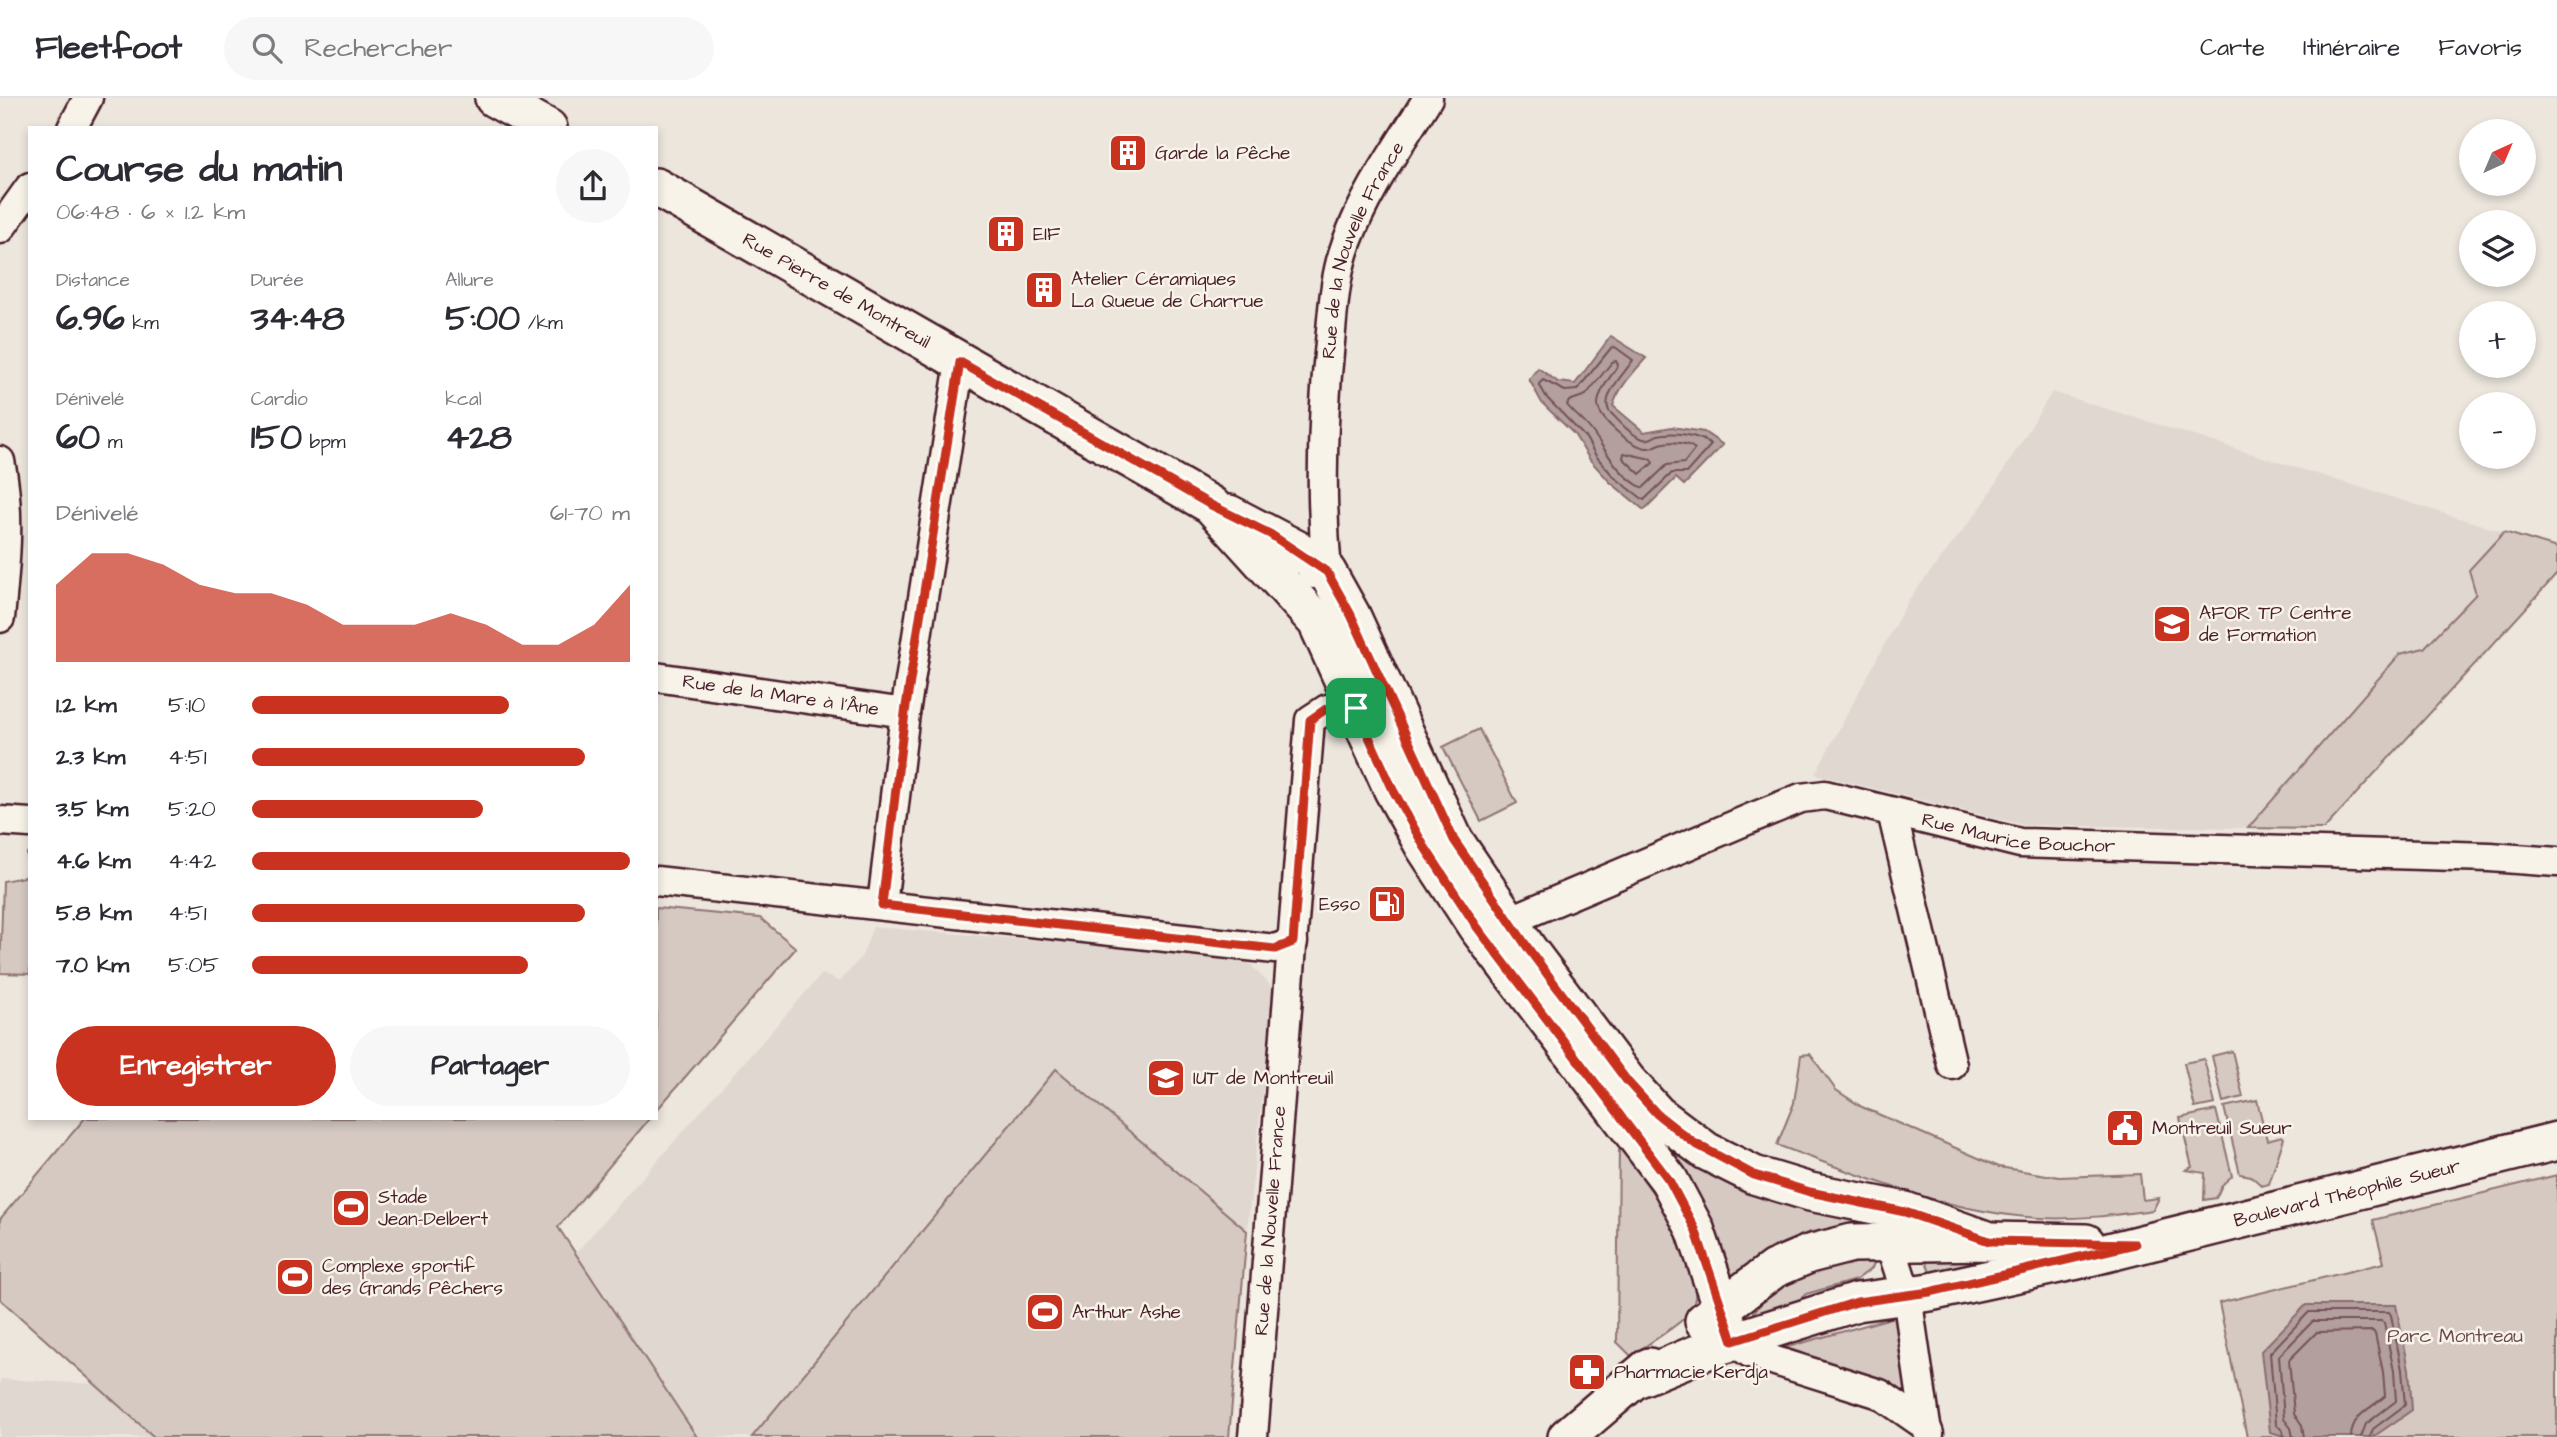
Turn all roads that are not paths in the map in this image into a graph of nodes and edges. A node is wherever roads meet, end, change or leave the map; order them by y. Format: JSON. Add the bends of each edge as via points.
{"nodes":[{"id":1,"x":88,"y":98,"type":"edge"},
{"id":2,"x":494,"y":98,"type":"edge"},
{"id":3,"x":1428,"y":98,"type":"edge"},
{"id":4,"x":73,"y":126,"type":"edge"},
{"id":5,"x":544,"y":126,"type":"edge"},
{"id":6,"x":658,"y":188,"type":"edge"},
{"id":7,"x":28,"y":190,"type":"edge"},
{"id":8,"x":0,"y":229,"type":"edge"},
{"id":9,"x":960,"y":362,"type":"junction"},
{"id":10,"x":0,"y":461,"type":"edge"},
{"id":11,"x":1211,"y":505,"type":"junction"},
{"id":12,"x":18,"y":552,"type":"edge"},
{"id":13,"x":1327,"y":572,"type":"junction"},
{"id":14,"x":1278,"y":579,"type":"junction"},
{"id":15,"x":0,"y":618,"type":"edge"},
{"id":16,"x":658,"y":677,"type":"edge"},
{"id":17,"x":1356,"y":708,"type":"junction"},
{"id":18,"x":905,"y":713,"type":"junction"},
{"id":19,"x":1892,"y":812,"type":"junction"},
{"id":20,"x":0,"y":821,"type":"edge"},
{"id":21,"x":28,"y":823,"type":"edge"},
{"id":22,"x":2557,"y":862,"type":"edge"},
{"id":23,"x":658,"y":881,"type":"edge"},
{"id":24,"x":882,"y":905,"type":"junction"},
{"id":25,"x":1509,"y":921,"type":"junction"},
{"id":26,"x":1293,"y":942,"type":"junction"},
{"id":27,"x":1952,"y":1065,"type":"dead end"},
{"id":28,"x":2557,"y":1141,"type":"edge"},
{"id":29,"x":1877,"y":1206,"type":"junction"},
{"id":30,"x":1989,"y":1241,"type":"junction"},
{"id":31,"x":2135,"y":1244,"type":"junction"},
{"id":32,"x":1892,"y":1251,"type":"junction"},
{"id":33,"x":1907,"y":1296,"type":"junction"},
{"id":34,"x":1857,"y":1302,"type":"junction"},
{"id":35,"x":1727,"y":1325,"type":"junction"},
{"id":36,"x":1928,"y":1432,"type":"edge"},
{"id":37,"x":1253,"y":1437,"type":"edge"},
{"id":38,"x":1567,"y":1437,"type":"edge"}],
"edges":[{"from":1,"to":4,"type":"street"},
{"from":2,"to":5,"type":"main road"},
{"from":3,"to":13,"type":"street","name":"Rue de la Nouvelle France","via":[[1346,243],[1334,299],[1323,412],[1322,517]]},
{"from":6,"to":9,"type":"main road","name":"Rue Pierre de Montreuil"},
{"from":7,"to":8,"type":"street"},
{"from":9,"to":11,"type":"main road","name":"Rue Pierre de Montreuil"},
{"from":9,"to":18,"type":"street"},
{"from":10,"to":12,"type":"street"},
{"from":11,"to":13,"type":"main road","via":[[1270,534]]},
{"from":11,"to":14,"type":"main road","name":"Rue Pierre de Montreuil"},
{"from":12,"to":15,"type":"street"},
{"from":13,"to":14,"type":"street"},
{"from":13,"to":25,"type":"main road","via":[[1454,840]]},
{"from":14,"to":17,"type":"main road","name":"Rue Pierre de Montreuil","via":[[1317,622]]},
{"from":16,"to":18,"type":"street","name":"Rue de la Mare à l'Âne"},
{"from":17,"to":26,"type":"street","name":"Rue de la Nouvelle France","via":[[1326,709],[1310,720]]},
{"from":17,"to":35,"type":"main road","name":"Rue Pierre de Montreuil","via":[[1399,801],[1477,927],[1669,1180],[1695,1229]]},
{"from":18,"to":24,"type":"street"},
{"from":19,"to":22,"type":"street","name":"Rue Maurice Bouchor","via":[[2020,843]]},
{"from":19,"to":25,"type":"street","name":"Rue Maurice Bouchor","via":[[1825,795],[1801,799]]},
{"from":19,"to":27,"type":"street"},
{"from":20,"to":21,"type":"street"},
{"from":23,"to":24,"type":"street"},
{"from":24,"to":26,"type":"street","via":[[1275,949]]},
{"from":25,"to":29,"type":"main road","via":[[1627,1081],[1657,1114],[1694,1143],[1754,1175]]},
{"from":26,"to":37,"type":"street","name":"Rue de la Nouvelle France"},
{"from":28,"to":31,"type":"main road","name":"Boulevard Théophile Sueur"},
{"from":29,"to":30,"type":"main road"},
{"from":29,"to":32,"type":"main road"},
{"from":30,"to":31,"type":"main road","name":"Boulevard Théophile Sueur"},
{"from":30,"to":32,"type":"main road","name":"Boulevard Théophile Sueur"},
{"from":31,"to":33,"type":"main road","name":"Boulevard Théophile Sueur"},
{"from":32,"to":33,"type":"street"},
{"from":32,"to":34,"type":"main road"},
{"from":32,"to":35,"type":"main road","name":"Boulevard Théophile Sueur","via":[[1852,1243],[1774,1269]]},
{"from":33,"to":34,"type":"main road","name":"Boulevard Théophile Sueur"},
{"from":33,"to":36,"type":"street"},
{"from":34,"to":35,"type":"main road","name":"Boulevard Théophile Sueur"},
{"from":35,"to":36,"type":"street","via":[[1750,1353],[1880,1394]]},
{"from":35,"to":38,"type":"main road","name":"Boulevard Théophile Sueur","via":[[1696,1354],[1631,1381]]}]}
